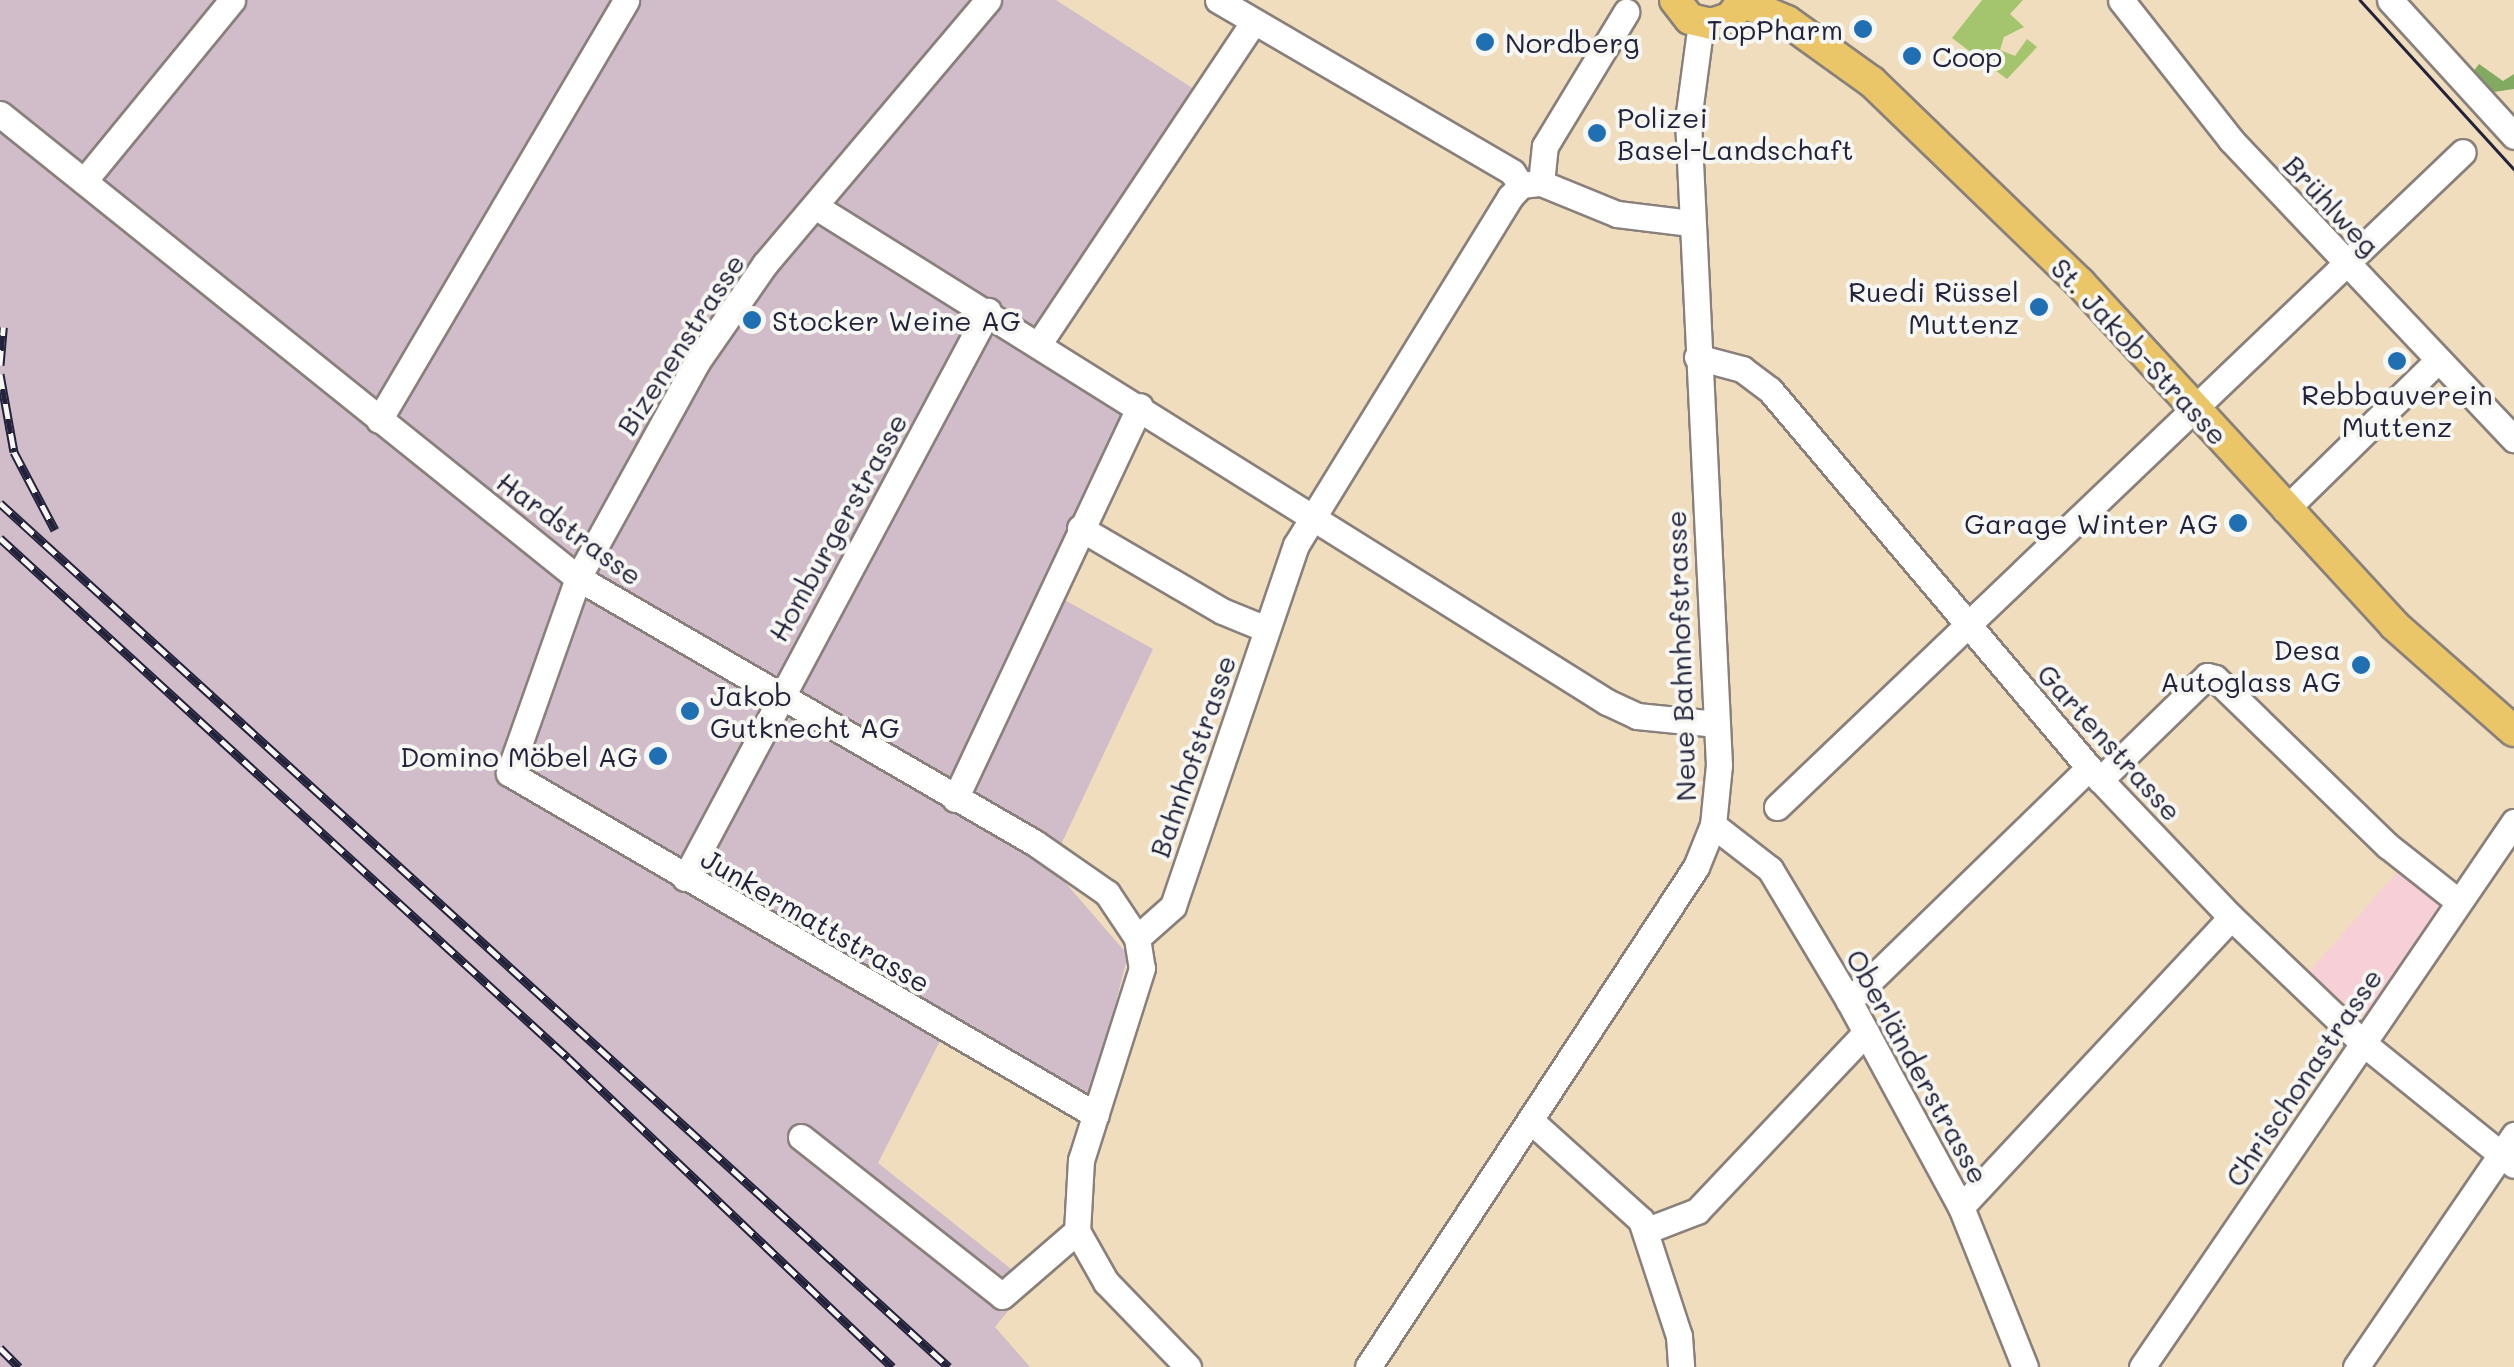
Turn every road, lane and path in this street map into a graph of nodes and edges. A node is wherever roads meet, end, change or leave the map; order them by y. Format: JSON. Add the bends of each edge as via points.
{"nodes":[{"id":1,"x":232,"y":0,"type":"edge"},
{"id":2,"x":626,"y":0,"type":"edge"},
{"id":3,"x":988,"y":0,"type":"edge"},
{"id":4,"x":1218,"y":0,"type":"edge"},
{"id":5,"x":1675,"y":0,"type":"edge"},
{"id":6,"x":2120,"y":0,"type":"edge"},
{"id":7,"x":2390,"y":0,"type":"edge"},
{"id":8,"x":1742,"y":1,"type":"edge"},
{"id":9,"x":1626,"y":12,"type":"dead end"},
{"id":10,"x":1254,"y":23,"type":"junction"},
{"id":11,"x":1700,"y":23,"type":"junction"},
{"id":12,"x":0,"y":114,"type":"edge"},
{"id":13,"x":2508,"y":119,"type":"edge"},
{"id":14,"x":2463,"y":152,"type":"dead end"},
{"id":15,"x":84,"y":181,"type":"junction"},
{"id":16,"x":1531,"y":184,"type":"junction"},
{"id":17,"x":818,"y":208,"type":"junction"},
{"id":18,"x":1690,"y":223,"type":"junction"},
{"id":19,"x":2346,"y":264,"type":"junction"},
{"id":20,"x":988,"y":311,"type":"junction"},
{"id":21,"x":1040,"y":342,"type":"junction"},
{"id":22,"x":1696,"y":357,"type":"junction"},
{"id":23,"x":2436,"y":361,"type":"junction"},
{"id":24,"x":1140,"y":406,"type":"junction"},
{"id":25,"x":2196,"y":409,"type":"junction"},
{"id":26,"x":378,"y":420,"type":"junction"},
{"id":27,"x":2514,"y":439,"type":"edge"},
{"id":28,"x":2285,"y":510,"type":"junction"},
{"id":29,"x":1313,"y":516,"type":"junction"},
{"id":30,"x":1080,"y":528,"type":"junction"},
{"id":31,"x":578,"y":578,"type":"junction"},
{"id":32,"x":1966,"y":624,"type":"junction"},
{"id":33,"x":1266,"y":629,"type":"junction"},
{"id":34,"x":778,"y":697,"type":"junction"},
{"id":35,"x":1717,"y":724,"type":"junction"},
{"id":36,"x":2514,"y":732,"type":"edge"},
{"id":37,"x":508,"y":773,"type":"joint"},
{"id":38,"x":2094,"y":774,"type":"junction"},
{"id":39,"x":954,"y":799,"type":"junction"},
{"id":40,"x":1777,"y":807,"type":"dead end"},
{"id":41,"x":2514,"y":822,"type":"edge"},
{"id":42,"x":1713,"y":824,"type":"junction"},
{"id":43,"x":685,"y":878,"type":"junction"},
{"id":44,"x":2459,"y":902,"type":"junction"},
{"id":45,"x":2231,"y":917,"type":"junction"},
{"id":46,"x":1137,"y":938,"type":"junction"},
{"id":47,"x":1849,"y":1001,"type":"junction"},
{"id":48,"x":1866,"y":1032,"type":"junction"},
{"id":49,"x":2363,"y":1044,"type":"junction"},
{"id":50,"x":1096,"y":1116,"type":"junction"},
{"id":51,"x":1531,"y":1121,"type":"junction"},
{"id":52,"x":800,"y":1137,"type":"dead end"},
{"id":53,"x":2509,"y":1151,"type":"edge"},
{"id":54,"x":1962,"y":1206,"type":"junction"},
{"id":55,"x":1645,"y":1230,"type":"junction"},
{"id":56,"x":1077,"y":1231,"type":"junction"},
{"id":57,"x":1188,"y":1367,"type":"edge"},
{"id":58,"x":1368,"y":1367,"type":"edge"},
{"id":59,"x":1681,"y":1367,"type":"edge"},
{"id":60,"x":2025,"y":1367,"type":"edge"},
{"id":61,"x":2142,"y":1367,"type":"edge"},
{"id":62,"x":2356,"y":1367,"type":"edge"}],
"edges":[{"from":1,"to":15,"type":"street"},
{"from":2,"to":26,"type":"street"},
{"from":3,"to":17,"type":"street","name":"Bizenenstrasse"},
{"from":4,"to":10,"type":"street"},
{"from":5,"to":11,"type":"main road"},
{"from":6,"to":19,"type":"street","name":"Brühlweg","via":[[2231,140]]},
{"from":7,"to":13,"type":"street"},
{"from":8,"to":11,"type":"main road","via":[[1721,22]]},
{"from":8,"to":25,"type":"main road","name":"St. Jakob-Strasse","via":[[1786,21],[1872,82],[2080,283]]},
{"from":9,"to":16,"type":"street","name":"Bahnhofstrasse","via":[[1545,146]]},
{"from":10,"to":16,"type":"street"},
{"from":10,"to":21,"type":"street"},
{"from":11,"to":18,"type":"street","name":"Neue Bahnhofstrasse","via":[[1688,120]]},
{"from":12,"to":15,"type":"street","name":"Hardstrasse"},
{"from":14,"to":19,"type":"street"},
{"from":15,"to":26,"type":"street","name":"Hardstrasse"},
{"from":16,"to":18,"type":"street","via":[[1617,214]]},
{"from":16,"to":29,"type":"street","name":"Bahnhofstrasse"},
{"from":17,"to":20,"type":"street"},
{"from":17,"to":31,"type":"street","name":"Bizenenstrasse","via":[[765,264],[696,362]]},
{"from":18,"to":22,"type":"street","name":"Neue Bahnhofstrasse"},
{"from":19,"to":23,"type":"street","name":"Brühlweg"},
{"from":19,"to":25,"type":"street"},
{"from":20,"to":21,"type":"street"},
{"from":20,"to":34,"type":"street","name":"Homburgerstrasse"},
{"from":21,"to":24,"type":"street"},
{"from":22,"to":32,"type":"street","name":"Gartenstrasse","via":[[1742,369],[1770,390]]},
{"from":22,"to":35,"type":"street","name":"Neue Bahnhofstrasse"},
{"from":23,"to":27,"type":"street","name":"Brühlweg"},
{"from":23,"to":28,"type":"street"},
{"from":24,"to":29,"type":"street"},
{"from":24,"to":30,"type":"street"},
{"from":25,"to":28,"type":"main road","name":"St. Jakob-Strasse"},
{"from":25,"to":32,"type":"street"},
{"from":26,"to":31,"type":"street","name":"Hardstrasse"},
{"from":28,"to":36,"type":"main road","name":"St. Jakob-Strasse","via":[[2394,626]]},
{"from":29,"to":33,"type":"street","name":"Bahnhofstrasse"},
{"from":29,"to":35,"type":"street","via":[[1607,702],[1637,716]]},
{"from":30,"to":33,"type":"street","via":[[1222,611]]},
{"from":30,"to":39,"type":"street"},
{"from":31,"to":34,"type":"street","name":"Hardstrasse"},
{"from":31,"to":37,"type":"street","name":"Bizenenstrasse"},
{"from":32,"to":38,"type":"street","name":"Gartenstrasse"},
{"from":32,"to":40,"type":"street"},
{"from":33,"to":46,"type":"street","name":"Bahnhofstrasse","via":[[1173,906]]},
{"from":34,"to":39,"type":"street","name":"Hardstrasse"},
{"from":34,"to":43,"type":"street","name":"Homburgerstrasse"},
{"from":35,"to":42,"type":"street","name":"Neue Bahnhofstrasse","via":[[1720,791]]},
{"from":37,"to":43,"type":"street","name":"Junkermattstrasse"},
{"from":38,"to":44,"type":"street","via":[[2207,676],[2215,678],[2388,846]]},
{"from":38,"to":45,"type":"street","name":"Gartenstrasse"},
{"from":38,"to":47,"type":"street"},
{"from":39,"to":46,"type":"street","name":"Hardstrasse","via":[[1082,872],[1107,894]]},
{"from":41,"to":44,"type":"street","name":"Chrischonastrasse"},
{"from":42,"to":47,"type":"street","name":"Oberländerstrasse","via":[[1770,868]]},
{"from":42,"to":51,"type":"street","name":"Neue Bahnhofstrasse","via":[[1696,867]]},
{"from":43,"to":50,"type":"street","name":"Junkermattstrasse"},
{"from":44,"to":49,"type":"street","name":"Chrischonastrasse"},
{"from":45,"to":49,"type":"street","name":"Gartenstrasse"},
{"from":45,"to":54,"type":"street"},
{"from":46,"to":50,"type":"street","via":[[1138,993]]},
{"from":47,"to":48,"type":"street","name":"Oberländerstrasse"},
{"from":48,"to":54,"type":"street","name":"Oberländerstrasse"},
{"from":48,"to":55,"type":"street","via":[[1697,1211]]},
{"from":49,"to":53,"type":"street","name":"Gartenstrasse"},
{"from":49,"to":61,"type":"street","name":"Chrischonastrasse"},
{"from":50,"to":56,"type":"street","via":[[1076,1190]]},
{"from":51,"to":55,"type":"street","via":[[1634,1210]]},
{"from":51,"to":58,"type":"street","name":"Neue Bahnhofstrasse"},
{"from":52,"to":56,"type":"street","via":[[1002,1296]]},
{"from":53,"to":62,"type":"street"},
{"from":54,"to":60,"type":"street","name":"Oberländerstrasse"},
{"from":55,"to":59,"type":"street"},
{"from":56,"to":57,"type":"street","via":[[1106,1282]]}]}
